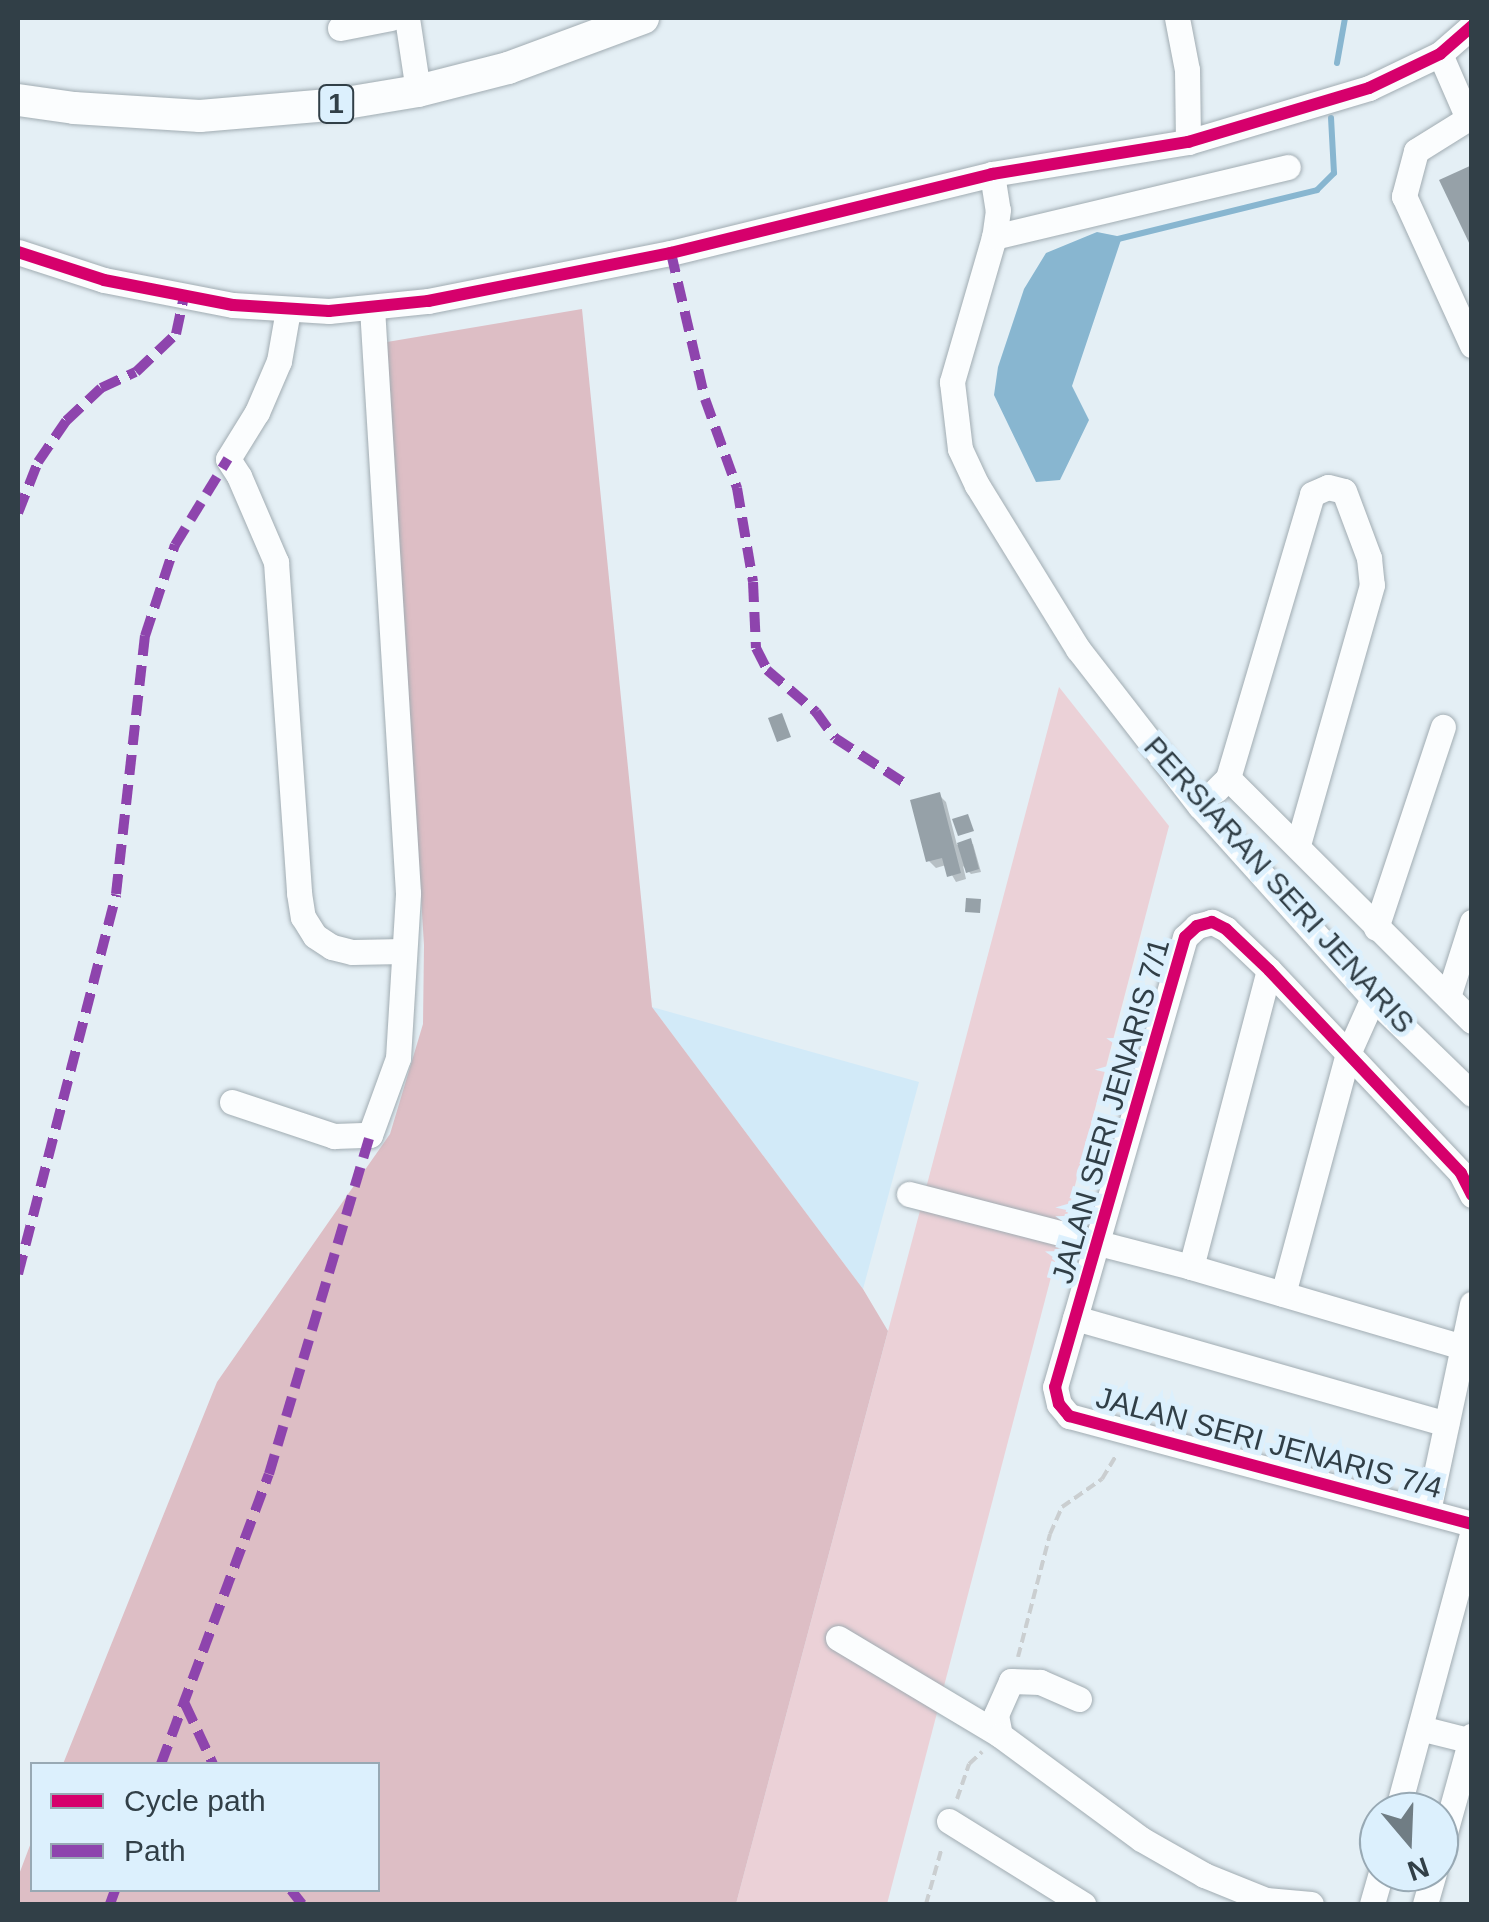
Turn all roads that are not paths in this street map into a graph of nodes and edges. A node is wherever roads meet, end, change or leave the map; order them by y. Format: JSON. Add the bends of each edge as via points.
{"nodes":[{"id":1,"x":392,"y":18,"type":"edge"},
{"id":2,"x":407,"y":18,"type":"edge"},
{"id":3,"x":643,"y":18,"type":"edge"},
{"id":4,"x":1177,"y":18,"type":"edge"},
{"id":5,"x":1472,"y":26,"type":"edge"},
{"id":6,"x":340,"y":28,"type":"dead end"},
{"id":7,"x":1440,"y":54,"type":"junction"},
{"id":8,"x":418,"y":91,"type":"junction"},
{"id":9,"x":18,"y":100,"type":"edge"},
{"id":10,"x":1469,"y":116,"type":"edge"},
{"id":11,"x":1188,"y":142,"type":"junction"},
{"id":12,"x":1288,"y":167,"type":"dead end"},
{"id":13,"x":992,"y":174,"type":"junction"},
{"id":14,"x":994,"y":237,"type":"junction"},
{"id":15,"x":18,"y":252,"type":"edge"},
{"id":16,"x":372,"y":307,"type":"junction"},
{"id":17,"x":288,"y":310,"type":"junction"},
{"id":18,"x":1472,"y":345,"type":"edge"},
{"id":19,"x":1444,"y":727,"type":"dead end"},
{"id":20,"x":1228,"y":778,"type":"junction"},
{"id":21,"x":1200,"y":806,"type":"junction"},
{"id":22,"x":1298,"y":845,"type":"junction"},
{"id":23,"x":1472,"y":922,"type":"edge"},
{"id":24,"x":1376,"y":928,"type":"junction"},
{"id":25,"x":404,"y":951,"type":"junction"},
{"id":26,"x":1269,"y":970,"type":"junction"},
{"id":27,"x":1448,"y":997,"type":"junction"},
{"id":28,"x":1373,"y":998,"type":"junction"},
{"id":29,"x":1472,"y":1021,"type":"edge"},
{"id":30,"x":1347,"y":1056,"type":"junction"},
{"id":31,"x":1472,"y":1094,"type":"edge"},
{"id":32,"x":232,"y":1102,"type":"dead end"},
{"id":33,"x":909,"y":1194,"type":"dead end"},
{"id":34,"x":1472,"y":1195,"type":"edge"},
{"id":35,"x":1098,"y":1244,"type":"junction"},
{"id":36,"x":1191,"y":1266,"type":"junction"},
{"id":37,"x":1284,"y":1294,"type":"junction"},
{"id":38,"x":1472,"y":1304,"type":"edge"},
{"id":39,"x":1075,"y":1318,"type":"junction"},
{"id":40,"x":1463,"y":1347,"type":"junction"},
{"id":41,"x":1058,"y":1404,"type":"joint"},
{"id":42,"x":1446,"y":1424,"type":"junction"},
{"id":43,"x":1428,"y":1511,"type":"junction"},
{"id":44,"x":1472,"y":1524,"type":"edge"},
{"id":45,"x":1472,"y":1534,"type":"edge"},
{"id":46,"x":838,"y":1638,"type":"dead end"},
{"id":47,"x":1079,"y":1699,"type":"dead end"},
{"id":48,"x":1420,"y":1728,"type":"junction"},
{"id":49,"x":1000,"y":1735,"type":"junction"},
{"id":50,"x":1471,"y":1739,"type":"edge"},
{"id":51,"x":1402,"y":1792,"type":"edge"},
{"id":52,"x":950,"y":1822,"type":"dead end"},
{"id":53,"x":1459,"y":1829,"type":"edge"},
{"id":54,"x":1083,"y":1904,"type":"edge"},
{"id":55,"x":1311,"y":1904,"type":"edge"}],
"edges":[{"from":1,"to":6,"type":"street"},
{"from":2,"to":8,"type":"street"},
{"from":3,"to":8,"type":"main road","number":"1","via":[[508,68]]},
{"from":4,"to":11,"type":"street","via":[[1187,70]]},
{"from":5,"to":7,"type":"street"},
{"from":7,"to":10,"type":"street"},
{"from":7,"to":11,"type":"street","via":[[1369,88]]},
{"from":8,"to":9,"type":"main road","number":"1","via":[[200,116]]},
{"from":10,"to":18,"type":"street","via":[[1416,151],[1404,196]]},
{"from":11,"to":13,"type":"street"},
{"from":12,"to":14,"type":"street"},
{"from":13,"to":14,"type":"street","name":"PERSIARAN SERI JENARIS"},
{"from":13,"to":16,"type":"street","via":[[671,253]]},
{"from":14,"to":21,"type":"street","name":"PERSIARAN SERI JENARIS","via":[[952,382],[960,449],[1078,649]]},
{"from":15,"to":17,"type":"street","via":[[104,280]]},
{"from":16,"to":17,"type":"street"},
{"from":16,"to":25,"type":"street","via":[[406,856]]},
{"from":17,"to":25,"type":"street","via":[[279,361],[228,460],[276,562],[298,893],[315,936],[332,947]]},
{"from":19,"to":24,"type":"street"},
{"from":20,"to":21,"type":"street"},
{"from":20,"to":22,"type":"street"},
{"from":20,"to":22,"type":"street","via":[[1312,494],[1328,487],[1348,496],[1372,585]]},
{"from":21,"to":28,"type":"street","name":"PERSIARAN SERI JENARIS"},
{"from":22,"to":24,"type":"street"},
{"from":23,"to":27,"type":"street"},
{"from":24,"to":27,"type":"street"},
{"from":25,"to":32,"type":"street","via":[[398,1058],[370,1135],[334,1136]]},
{"from":26,"to":30,"type":"street","name":"JALAN SERI JENARIS 7/1"},
{"from":26,"to":35,"type":"street","name":"JALAN SERI JENARIS 7/1","via":[[1219,924],[1197,926],[1186,938]]},
{"from":26,"to":36,"type":"street"},
{"from":27,"to":29,"type":"street"},
{"from":28,"to":30,"type":"street"},
{"from":28,"to":31,"type":"street","name":"PERSIARAN SERI JENARIS"},
{"from":30,"to":34,"type":"street","name":"JALAN SERI JENARIS 7/1","via":[[1461,1173]]},
{"from":30,"to":37,"type":"street"},
{"from":33,"to":35,"type":"street"},
{"from":35,"to":36,"type":"street"},
{"from":35,"to":39,"type":"street","name":"JALAN SERI JENARIS 7/1"},
{"from":36,"to":37,"type":"street"},
{"from":37,"to":40,"type":"street"},
{"from":38,"to":40,"type":"street"},
{"from":39,"to":41,"type":"street","name":"JALAN SERI JENARIS 7/1","via":[[1055,1387]]},
{"from":39,"to":42,"type":"street"},
{"from":40,"to":42,"type":"street"},
{"from":41,"to":43,"type":"street","name":"JALAN SERI JENARIS 7/4","via":[[1069,1416]]},
{"from":42,"to":43,"type":"street"},
{"from":43,"to":44,"type":"street","name":"JALAN SERI JENARIS 7/4"},
{"from":45,"to":48,"type":"street"},
{"from":46,"to":49,"type":"street"},
{"from":47,"to":49,"type":"street","via":[[1040,1682],[1011,1682],[996,1715]]},
{"from":48,"to":50,"type":"street"},
{"from":48,"to":51,"type":"street"},
{"from":49,"to":55,"type":"street","via":[[1141,1839],[1204,1874],[1266,1900]]},
{"from":50,"to":53,"type":"street"},
{"from":52,"to":54,"type":"street"}]}
